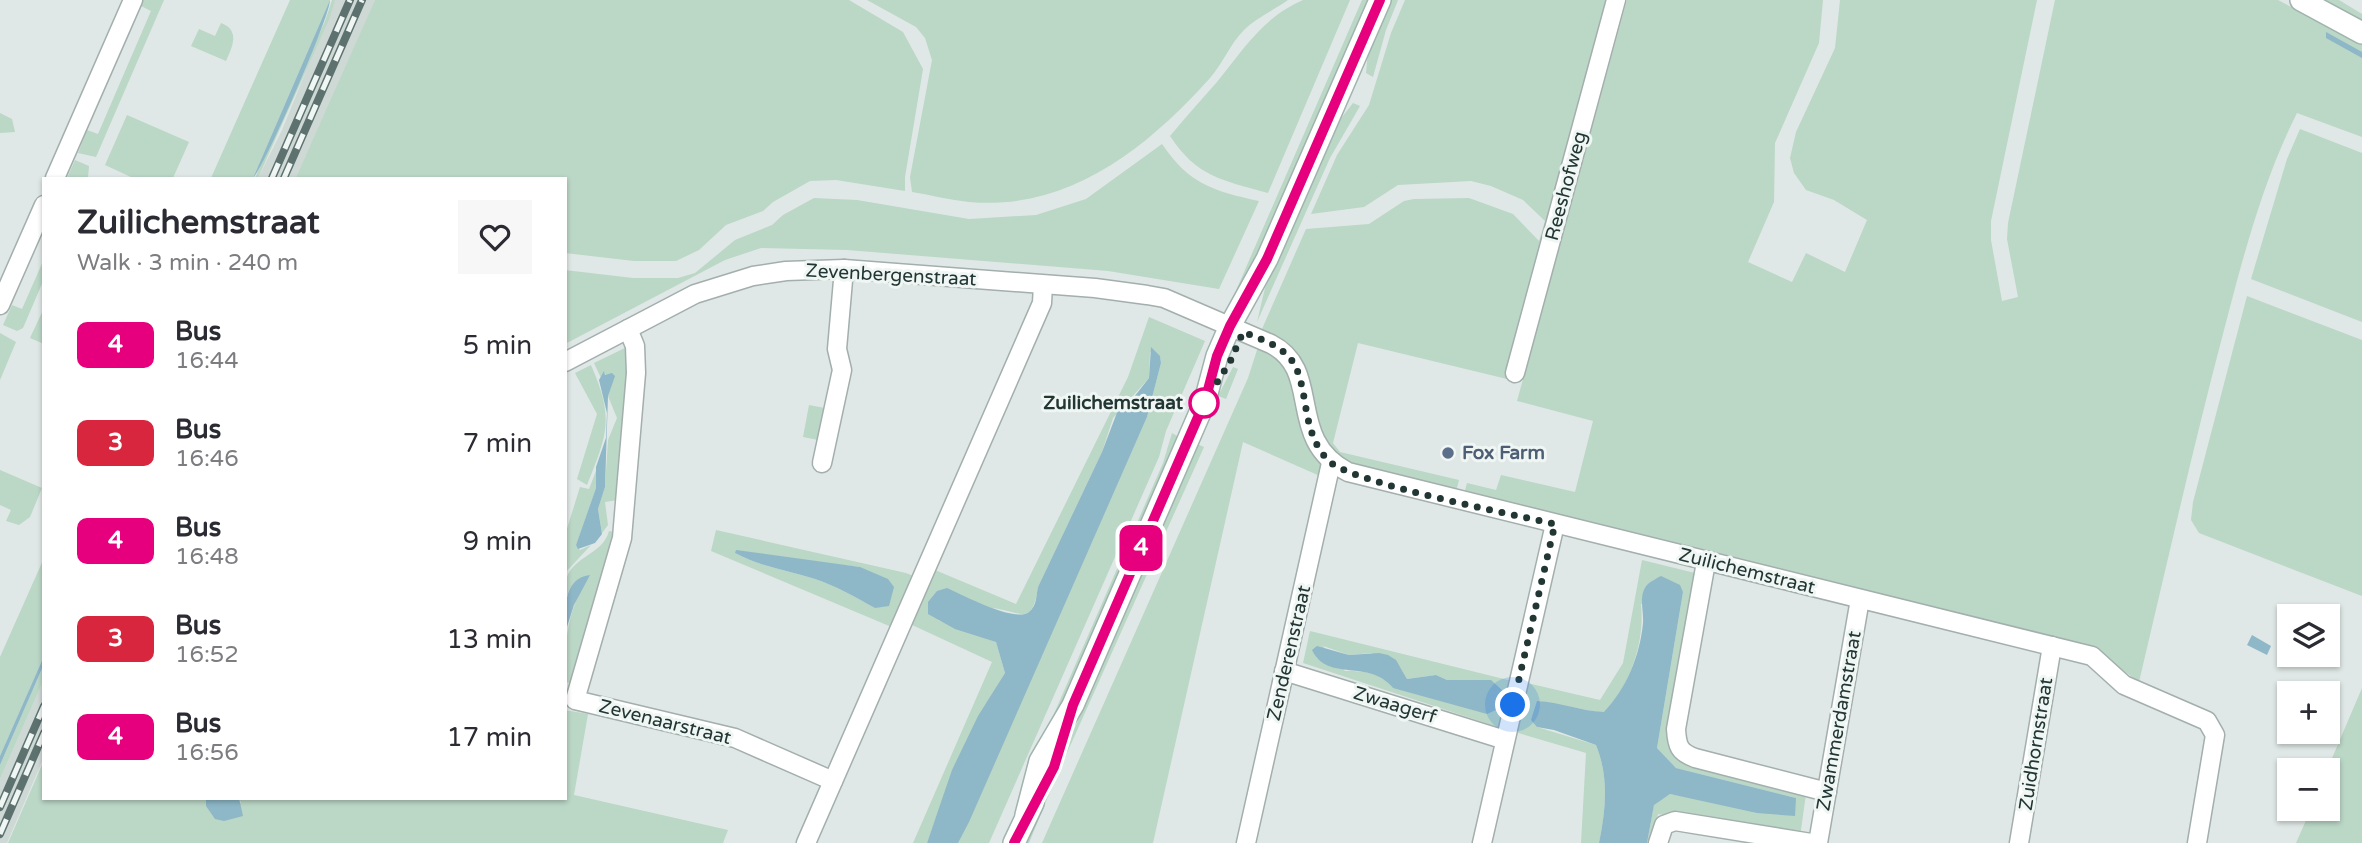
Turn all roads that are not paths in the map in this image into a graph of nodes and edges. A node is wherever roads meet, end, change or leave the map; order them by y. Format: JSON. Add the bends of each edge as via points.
{"nodes":[{"id":1,"x":133,"y":0,"type":"edge"},
{"id":2,"x":1380,"y":0,"type":"edge"},
{"id":3,"x":1616,"y":0,"type":"edge"},
{"id":4,"x":2301,"y":0,"type":"edge"},
{"id":5,"x":2362,"y":33,"type":"edge"},
{"id":6,"x":55,"y":177,"type":"edge"},
{"id":7,"x":42,"y":210,"type":"edge"},
{"id":8,"x":844,"y":269,"type":"junction"},
{"id":9,"x":1043,"y":285,"type":"junction"},
{"id":10,"x":0,"y":305,"type":"edge"},
{"id":11,"x":628,"y":329,"type":"junction"},
{"id":12,"x":1237,"y":329,"type":"junction"},
{"id":13,"x":567,"y":361,"type":"edge"},
{"id":14,"x":1515,"y":373,"type":"dead end"},
{"id":15,"x":822,"y":463,"type":"dead end"},
{"id":16,"x":1331,"y":463,"type":"junction"},
{"id":17,"x":1555,"y":524,"type":"junction"},
{"id":18,"x":1706,"y":562,"type":"junction"},
{"id":19,"x":1860,"y":599,"type":"junction"},
{"id":20,"x":2052,"y":646,"type":"junction"},
{"id":21,"x":1284,"y":671,"type":"junction"},
{"id":22,"x":570,"y":699,"type":"edge"},
{"id":23,"x":1505,"y":740,"type":"junction"},
{"id":24,"x":833,"y":781,"type":"junction"},
{"id":25,"x":1827,"y":792,"type":"junction"},
{"id":26,"x":806,"y":843,"type":"edge"},
{"id":27,"x":1014,"y":843,"type":"edge"},
{"id":28,"x":1246,"y":843,"type":"edge"},
{"id":29,"x":1482,"y":843,"type":"edge"},
{"id":30,"x":1658,"y":843,"type":"edge"},
{"id":31,"x":1811,"y":843,"type":"edge"},
{"id":32,"x":1818,"y":843,"type":"edge"},
{"id":33,"x":2019,"y":843,"type":"edge"},
{"id":34,"x":2197,"y":843,"type":"edge"}],
"edges":[{"from":1,"to":6,"type":"street"},
{"from":2,"to":12,"type":"street"},
{"from":3,"to":14,"type":"street","name":"Reeshofweg"},
{"from":4,"to":5,"type":"street"},
{"from":7,"to":10,"type":"street"},
{"from":8,"to":9,"type":"street","name":"Zevenbergenstraat"},
{"from":8,"to":11,"type":"street","name":"Zevenbergenstraat","via":[[753,276],[695,294]]},
{"from":8,"to":15,"type":"street","via":[[837,349],[842,370]]},
{"from":9,"to":12,"type":"street","name":"Zevenbergenstraat","via":[[1164,298]]},
{"from":9,"to":24,"type":"street","via":[[1042,303]]},
{"from":11,"to":13,"type":"street","name":"Zevenbergenstraat"},
{"from":11,"to":22,"type":"street","name":"Zevenaarstraat","via":[[635,346],[636,373],[622,538]]},
{"from":12,"to":16,"type":"street","via":[[1278,348],[1294,362],[1312,437]]},
{"from":12,"to":27,"type":"street","via":[[1217,356],[1205,401],[1073,705],[1041,761]]},
{"from":16,"to":17,"type":"street","name":"Zuilichemstraat","via":[[1374,480]]},
{"from":16,"to":21,"type":"street","name":"Zenderenstraat"},
{"from":17,"to":18,"type":"street","name":"Zuilichemstraat"},
{"from":17,"to":23,"type":"street"},
{"from":18,"to":19,"type":"street","name":"Zuilichemstraat"},
{"from":18,"to":25,"type":"street","via":[[1677,745],[1683,754],[1695,758]]},
{"from":19,"to":20,"type":"street","name":"Zuilichemstraat"},
{"from":19,"to":25,"type":"street","name":"Zwammerdamstraat"},
{"from":20,"to":33,"type":"street","name":"Zuidhornstraat"},
{"from":20,"to":34,"type":"street","name":"Zuilichemstraat","via":[[2092,656],[2124,685],[2212,727],[2215,735]]},
{"from":21,"to":23,"type":"street","name":"Zwaagerf"},
{"from":21,"to":28,"type":"street","name":"Zenderenstraat"},
{"from":22,"to":24,"type":"street","name":"Zevenaarstraat","via":[[735,738]]},
{"from":23,"to":29,"type":"street"},
{"from":24,"to":26,"type":"street"},
{"from":25,"to":32,"type":"street","name":"Zwammerdamstraat"},
{"from":30,"to":31,"type":"street","via":[[1664,825],[1675,821]]}]}
